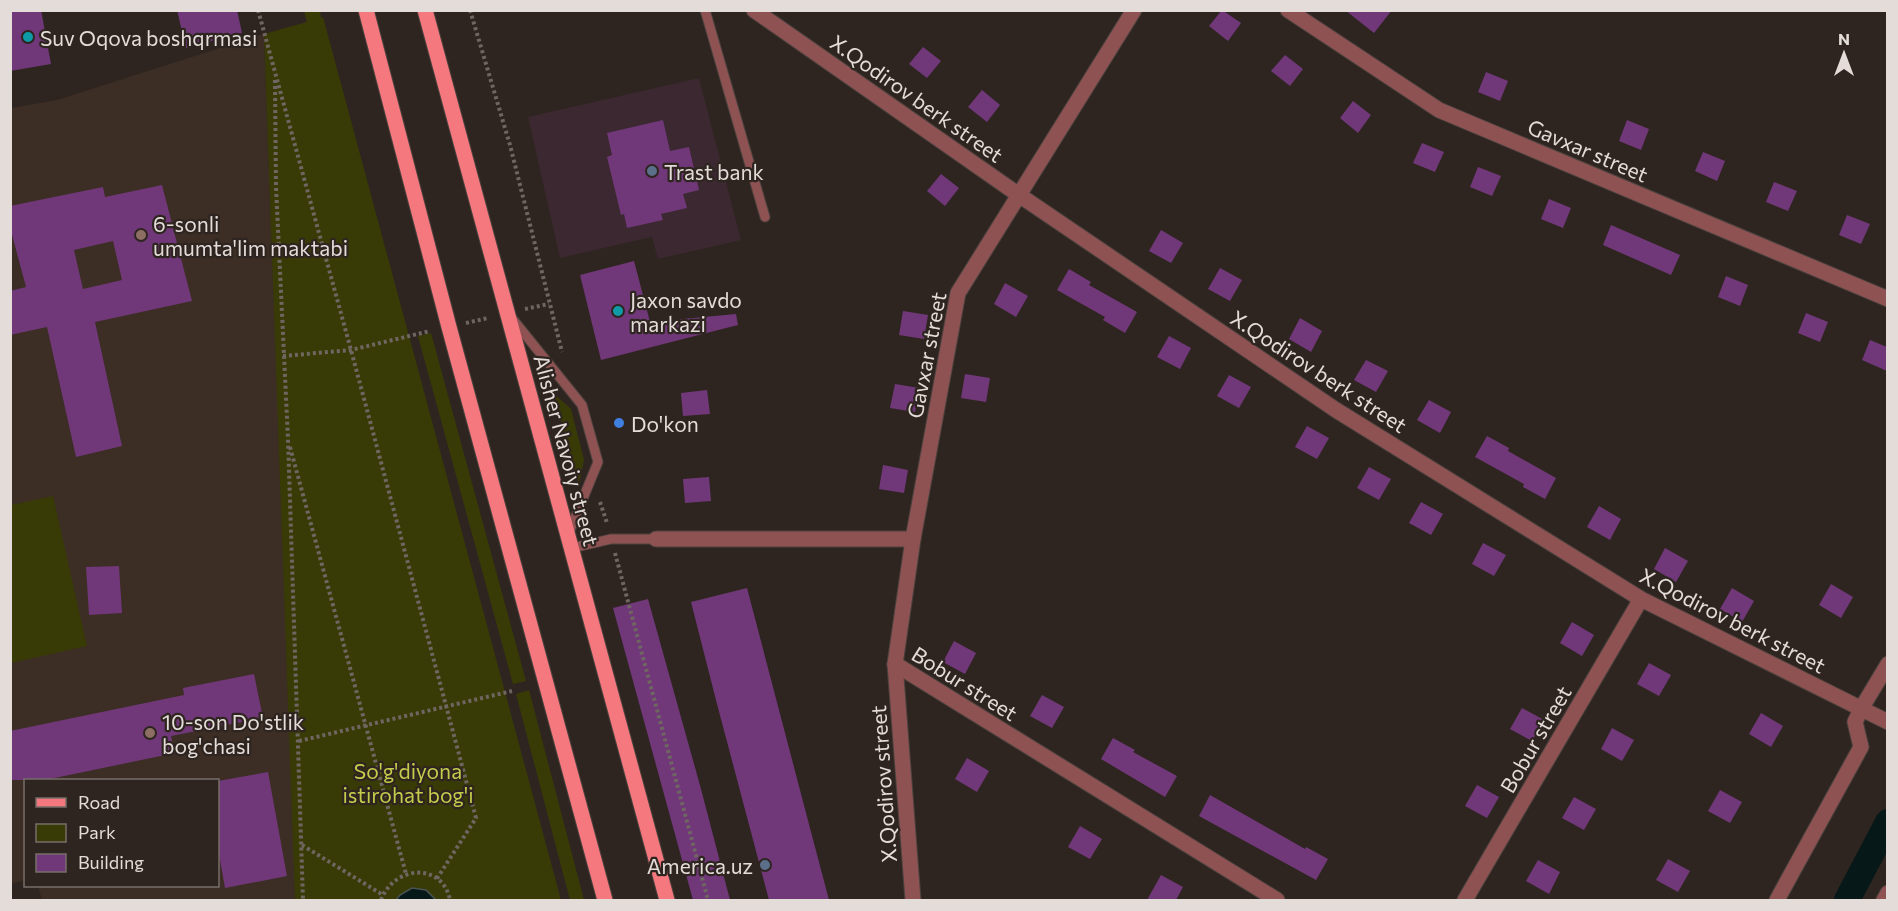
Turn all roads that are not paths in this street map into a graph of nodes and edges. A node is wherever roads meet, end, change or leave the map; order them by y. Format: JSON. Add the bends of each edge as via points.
{"nodes":[{"id":1,"x":366,"y":10,"type":"edge"},
{"id":2,"x":425,"y":10,"type":"edge"},
{"id":3,"x":705,"y":10,"type":"edge"},
{"id":4,"x":754,"y":10,"type":"edge"},
{"id":5,"x":1134,"y":10,"type":"edge"},
{"id":6,"x":1288,"y":10,"type":"edge"},
{"id":7,"x":1019,"y":195,"type":"junction"},
{"id":8,"x":765,"y":217,"type":"dead end"},
{"id":9,"x":1887,"y":299,"type":"edge"},
{"id":10,"x":508,"y":313,"type":"junction"},
{"id":11,"x":656,"y":538,"type":"joint"},
{"id":12,"x":912,"y":539,"type":"junction"},
{"id":13,"x":570,"y":542,"type":"junction"},
{"id":14,"x":1641,"y":599,"type":"junction"},
{"id":15,"x":894,"y":664,"type":"junction"},
{"id":16,"x":1887,"y":664,"type":"edge"},
{"id":17,"x":1861,"y":708,"type":"junction"},
{"id":18,"x":1887,"y":722,"type":"edge"},
{"id":19,"x":1887,"y":893,"type":"edge"},
{"id":20,"x":605,"y":900,"type":"edge"},
{"id":21,"x":667,"y":900,"type":"edge"},
{"id":22,"x":913,"y":900,"type":"edge"},
{"id":23,"x":1277,"y":900,"type":"edge"},
{"id":24,"x":1465,"y":900,"type":"edge"},
{"id":25,"x":1777,"y":900,"type":"edge"},
{"id":26,"x":1884,"y":900,"type":"edge"}],
"edges":[{"from":1,"to":20,"type":"main road"},
{"from":2,"to":10,"type":"main road","name":"Alisher Navoiy street"},
{"from":3,"to":8,"type":"lane"},
{"from":4,"to":7,"type":"street","name":"X.Qodirov berk street"},
{"from":5,"to":7,"type":"street","name":"Gavxar street"},
{"from":6,"to":9,"type":"street","name":"Gavxar street","via":[[1439,110]]},
{"from":7,"to":12,"type":"street","name":"Gavxar street","via":[[958,293]]},
{"from":7,"to":14,"type":"street","name":"X.Qodirov berk street","via":[[1336,410]]},
{"from":10,"to":13,"type":"main road","name":"Alisher Navoiy street"},
{"from":10,"to":13,"type":"lane","via":[[582,405],[597,462]]},
{"from":11,"to":12,"type":"street"},
{"from":11,"to":13,"type":"lane"},
{"from":12,"to":15,"type":"street","name":"Bobur street"},
{"from":13,"to":21,"type":"main road","name":"Alisher Navoiy street"},
{"from":14,"to":17,"type":"street","name":"X.Qodirov berk street"},
{"from":14,"to":24,"type":"street","name":"Bobur street"},
{"from":15,"to":22,"type":"street","name":"X.Qodirov street"},
{"from":15,"to":23,"type":"street","name":"Bobur street"},
{"from":16,"to":17,"type":"street"},
{"from":17,"to":18,"type":"street","name":"X.Qodirov berk street"},
{"from":17,"to":25,"type":"street","via":[[1855,722],[1861,747]]},
{"from":19,"to":26,"type":"street"}]}
